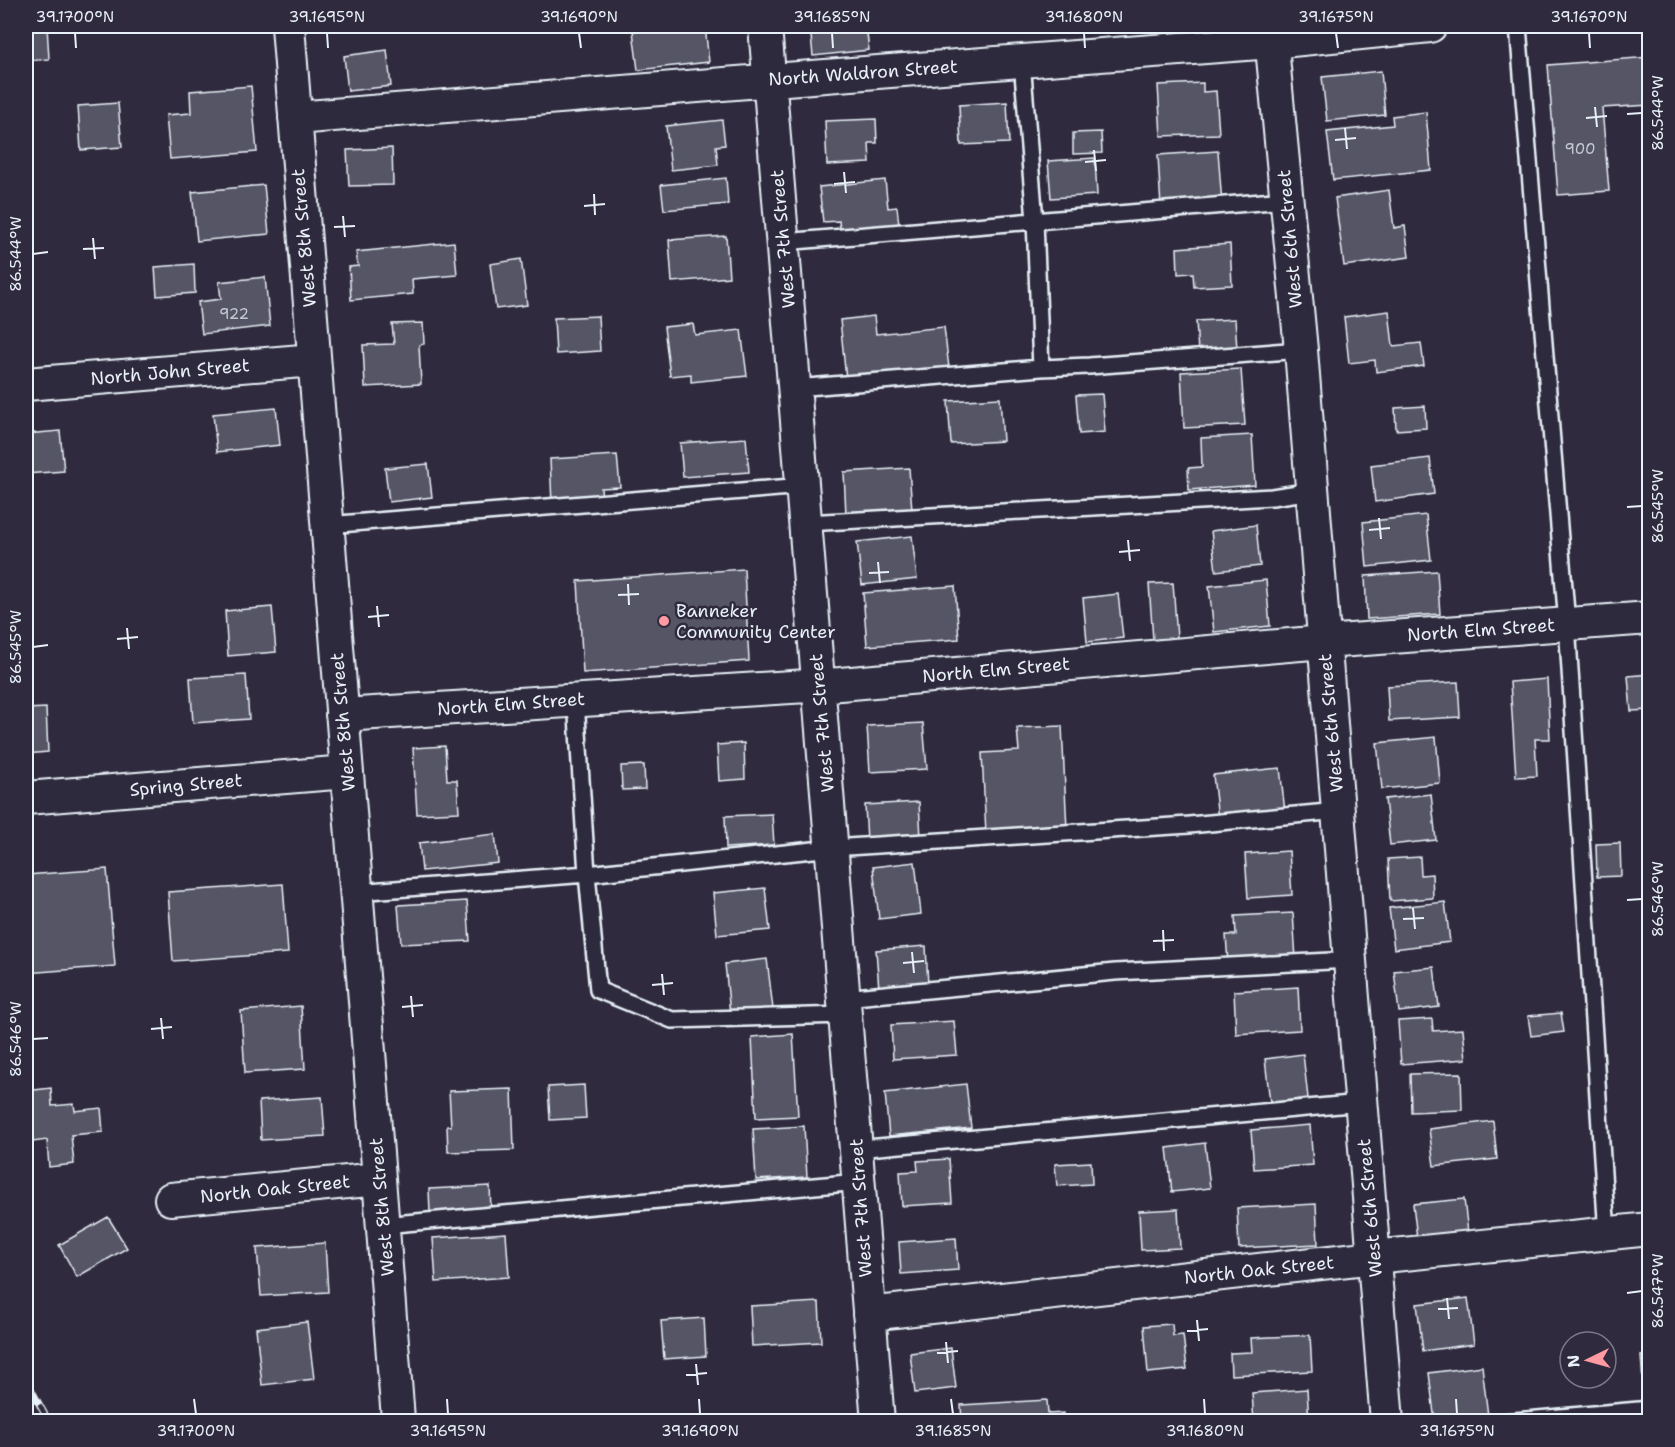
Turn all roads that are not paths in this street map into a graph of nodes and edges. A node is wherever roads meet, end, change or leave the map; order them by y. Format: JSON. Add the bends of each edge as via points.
{"nodes":[{"id":1,"x":288,"y":26,"type":"edge"},
{"id":2,"x":765,"y":26,"type":"edge"},
{"id":3,"x":1430,"y":26,"type":"edge"},
{"id":4,"x":1518,"y":26,"type":"edge"},
{"id":5,"x":1271,"y":34,"type":"edge"},
{"id":6,"x":1022,"y":61,"type":"junction"},
{"id":7,"x":770,"y":80,"type":"junction"},
{"id":8,"x":295,"y":118,"type":"junction"},
{"id":9,"x":1286,"y":200,"type":"junction"},
{"id":10,"x":1035,"y":221,"type":"junction"},
{"id":11,"x":783,"y":242,"type":"junction"},
{"id":12,"x":1301,"y":350,"type":"junction"},
{"id":13,"x":314,"y":360,"type":"junction"},
{"id":14,"x":1041,"y":368,"type":"junction"},
{"id":15,"x":26,"y":384,"type":"edge"},
{"id":16,"x":795,"y":388,"type":"junction"},
{"id":17,"x":803,"y":486,"type":"junction"},
{"id":18,"x":1312,"y":491,"type":"junction"},
{"id":19,"x":806,"y":523,"type":"junction"},
{"id":20,"x":327,"y":525,"type":"junction"},
{"id":21,"x":1650,"y":618,"type":"edge"},
{"id":22,"x":1567,"y":624,"type":"junction"},
{"id":23,"x":1324,"y":642,"type":"junction"},
{"id":24,"x":819,"y":685,"type":"junction"},
{"id":25,"x":576,"y":700,"type":"junction"},
{"id":26,"x":342,"y":715,"type":"junction"},
{"id":27,"x":347,"y":772,"type":"junction"},
{"id":28,"x":26,"y":798,"type":"edge"},
{"id":29,"x":1338,"y":811,"type":"junction"},
{"id":30,"x":832,"y":848,"type":"junction"},
{"id":31,"x":587,"y":874,"type":"junction"},
{"id":32,"x":356,"y":892,"type":"junction"},
{"id":33,"x":1350,"y":960,"type":"junction"},
{"id":34,"x":845,"y":1006,"type":"junction"},
{"id":35,"x":1361,"y":1103,"type":"junction"},
{"id":36,"x":856,"y":1149,"type":"junction"},
{"id":37,"x":379,"y":1179,"type":"junction"},
{"id":38,"x":859,"y":1182,"type":"junction"},
{"id":39,"x":171,"y":1199,"type":"dead end"},
{"id":40,"x":383,"y":1225,"type":"junction"},
{"id":41,"x":1650,"y":1229,"type":"edge"},
{"id":42,"x":1608,"y":1234,"type":"junction"},
{"id":43,"x":1374,"y":1257,"type":"junction"},
{"id":44,"x":869,"y":1314,"type":"junction"},
{"id":45,"x":1650,"y":1409,"type":"edge"},
{"id":46,"x":398,"y":1419,"type":"dead end"},
{"id":47,"x":878,"y":1422,"type":"edge"},
{"id":48,"x":1387,"y":1422,"type":"edge"},
{"id":49,"x":1503,"y":1422,"type":"edge"}],
"edges":[{"from":1,"to":8,"type":"street","name":"West 8th Street"},
{"from":2,"to":7,"type":"street","name":"West 7th Street"},
{"from":3,"to":5,"type":"street","name":"North Waldron Street"},
{"from":4,"to":22,"type":"lane"},
{"from":5,"to":6,"type":"street","name":"North Waldron Street"},
{"from":5,"to":9,"type":"street","name":"West 6th Street"},
{"from":6,"to":7,"type":"street","name":"North Waldron Street"},
{"from":6,"to":10,"type":"lane"},
{"from":7,"to":8,"type":"street","name":"North Waldron Street"},
{"from":7,"to":11,"type":"street","name":"West 7th Street"},
{"from":8,"to":13,"type":"street","name":"West 8th Street"},
{"from":9,"to":10,"type":"lane"},
{"from":9,"to":12,"type":"street","name":"West 6th Street"},
{"from":10,"to":11,"type":"lane"},
{"from":10,"to":14,"type":"lane"},
{"from":11,"to":16,"type":"street","name":"West 7th Street"},
{"from":12,"to":14,"type":"lane"},
{"from":12,"to":18,"type":"street","name":"West 6th Street"},
{"from":13,"to":15,"type":"street","name":"North John Street"},
{"from":13,"to":20,"type":"street","name":"West 8th Street"},
{"from":14,"to":16,"type":"lane"},
{"from":16,"to":17,"type":"street","name":"West 7th Street"},
{"from":17,"to":19,"type":"street","name":"West 7th Street"},
{"from":17,"to":20,"type":"lane"},
{"from":18,"to":19,"type":"lane","via":[[1272,497]]},
{"from":18,"to":23,"type":"street","name":"West 6th Street"},
{"from":19,"to":24,"type":"street","name":"West 7th Street"},
{"from":20,"to":26,"type":"street","name":"West 8th Street"},
{"from":21,"to":22,"type":"street","name":"North Elm Street"},
{"from":22,"to":23,"type":"street","name":"North Elm Street"},
{"from":22,"to":42,"type":"lane"},
{"from":23,"to":24,"type":"street","name":"North Elm Street"},
{"from":23,"to":29,"type":"street","name":"West 6th Street"},
{"from":24,"to":25,"type":"street","name":"North Elm Street"},
{"from":24,"to":30,"type":"street","name":"West 7th Street"},
{"from":25,"to":26,"type":"street","name":"North Elm Street"},
{"from":25,"to":31,"type":"lane"},
{"from":26,"to":27,"type":"street","name":"West 8th Street"},
{"from":27,"to":28,"type":"street","name":"Spring Street"},
{"from":27,"to":32,"type":"street","name":"West 8th Street"},
{"from":29,"to":30,"type":"lane","via":[[1189,825]]},
{"from":29,"to":33,"type":"street","name":"West 6th Street"},
{"from":30,"to":31,"type":"lane"},
{"from":30,"to":34,"type":"street","name":"West 7th Street"},
{"from":31,"to":32,"type":"lane"},
{"from":31,"to":34,"type":"lane","via":[[598,990],[672,1020]]},
{"from":32,"to":37,"type":"street","name":"West 8th Street"},
{"from":33,"to":34,"type":"lane","via":[[1115,972]]},
{"from":33,"to":35,"type":"street","name":"West 6th Street"},
{"from":34,"to":36,"type":"street","name":"West 7th Street"},
{"from":35,"to":36,"type":"lane"},
{"from":35,"to":43,"type":"street","name":"West 6th Street"},
{"from":36,"to":38,"type":"street","name":"West 7th Street"},
{"from":37,"to":39,"type":"street","name":"North Oak Street"},
{"from":37,"to":40,"type":"street","name":"West 8th Street"},
{"from":38,"to":40,"type":"lane"},
{"from":38,"to":44,"type":"street","name":"West 7th Street"},
{"from":40,"to":46,"type":"street","name":"West 8th Street"},
{"from":41,"to":42,"type":"street","name":"North Oak Street"},
{"from":42,"to":43,"type":"street","name":"North Oak Street"},
{"from":43,"to":44,"type":"street","name":"North Oak Street"},
{"from":43,"to":48,"type":"street","name":"West 6th Street"},
{"from":44,"to":47,"type":"street","name":"West 7th Street"},
{"from":45,"to":49,"type":"lane"}]}
